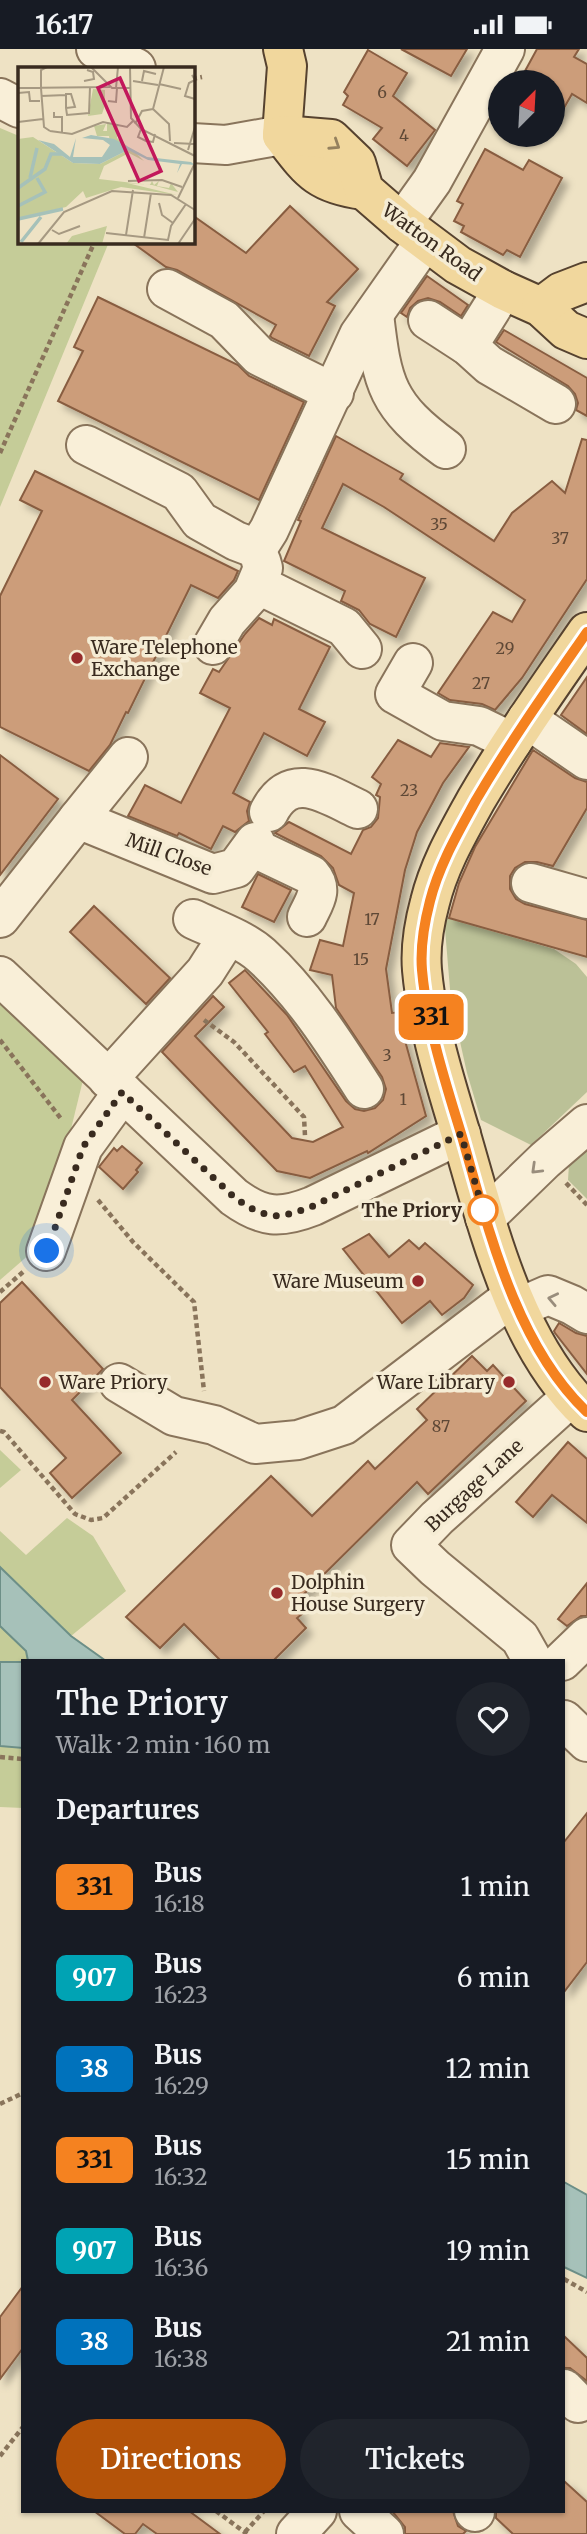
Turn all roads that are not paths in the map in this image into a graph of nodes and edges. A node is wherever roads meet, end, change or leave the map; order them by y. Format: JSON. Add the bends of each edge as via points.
{"nodes":[{"id":1,"x":96,"y":49,"type":"edge"},
{"id":2,"x":283,"y":49,"type":"edge"},
{"id":3,"x":505,"y":49,"type":"edge"},
{"id":4,"x":134,"y":67,"type":"edge"},
{"id":5,"x":0,"y":98,"type":"edge"},
{"id":6,"x":18,"y":107,"type":"edge"},
{"id":7,"x":282,"y":135,"type":"junction"},
{"id":8,"x":194,"y":143,"type":"edge"},
{"id":9,"x":414,"y":232,"type":"junction"},
{"id":10,"x":587,"y":282,"type":"edge"},
{"id":11,"x":167,"y":289,"type":"dead end"},
{"id":12,"x":503,"y":290,"type":"junction"},
{"id":13,"x":541,"y":307,"type":"junction"},
{"id":14,"x":374,"y":314,"type":"junction"},
{"id":15,"x":428,"y":320,"type":"dead end"},
{"id":16,"x":587,"y":339,"type":"edge"},
{"id":17,"x":468,"y":347,"type":"junction"},
{"id":18,"x":334,"y":393,"type":"junction"},
{"id":19,"x":556,"y":404,"type":"dead end"},
{"id":20,"x":86,"y":445,"type":"dead end"},
{"id":21,"x":446,"y":449,"type":"dead end"},
{"id":22,"x":257,"y":567,"type":"junction"},
{"id":23,"x":587,"y":632,"type":"edge"},
{"id":24,"x":213,"y":645,"type":"dead end"},
{"id":25,"x":362,"y":649,"type":"dead end"},
{"id":26,"x":413,"y":663,"type":"dead end"},
{"id":27,"x":520,"y":730,"type":"junction"},
{"id":28,"x":128,"y":757,"type":"dead end"},
{"id":29,"x":587,"y":760,"type":"edge"},
{"id":30,"x":358,"y":809,"type":"dead end"},
{"id":31,"x":78,"y":820,"type":"junction"},
{"id":32,"x":259,"y":833,"type":"junction"},
{"id":33,"x":531,"y":883,"type":"dead end"},
{"id":34,"x":6,"y":897,"type":"edge"},
{"id":35,"x":587,"y":899,"type":"edge"},
{"id":36,"x":307,"y":917,"type":"dead end"},
{"id":37,"x":193,"y":919,"type":"dead end"},
{"id":38,"x":228,"y":936,"type":"junction"},
{"id":39,"x":0,"y":976,"type":"edge"},
{"id":40,"x":115,"y":1086,"type":"junction"},
{"id":41,"x":364,"y":1089,"type":"dead end"},
{"id":42,"x":587,"y":1124,"type":"edge"},
{"id":43,"x":461,"y":1134,"type":"junction"},
{"id":44,"x":485,"y":1217,"type":"junction"},
{"id":45,"x":47,"y":1251,"type":"dead end"},
{"id":46,"x":515,"y":1302,"type":"junction"},
{"id":47,"x":587,"y":1314,"type":"edge"},
{"id":48,"x":119,"y":1383,"type":"dead end"},
{"id":49,"x":579,"y":1404,"type":"edge"},
{"id":50,"x":587,"y":1637,"type":"edge"},
{"id":51,"x":532,"y":1659,"type":"edge"},
{"id":52,"x":564,"y":1659,"type":"edge"},
{"id":53,"x":565,"y":1721,"type":"edge"},
{"id":54,"x":587,"y":1742,"type":"edge"},
{"id":55,"x":315,"y":2513,"type":"edge"},
{"id":56,"x":361,"y":2513,"type":"edge"},
{"id":57,"x":296,"y":2534,"type":"edge"},
{"id":58,"x":384,"y":2534,"type":"edge"}],
"edges":[{"from":1,"to":4,"type":"street"},
{"from":2,"to":7,"type":"main road","via":[[287,66]]},
{"from":3,"to":9,"type":"street","via":[[432,181]]},
{"from":5,"to":6,"type":"street"},
{"from":7,"to":8,"type":"street","via":[[226,145]]},
{"from":7,"to":9,"type":"main road","name":"Watton Road","via":[[312,173],[340,187],[364,190]]},
{"from":9,"to":12,"type":"main road","name":"Watton Road","via":[[458,265]]},
{"from":9,"to":14,"type":"street"},
{"from":10,"to":13,"type":"main road","via":[[561,292]]},
{"from":11,"to":18,"type":"street","via":[[224,320],[259,356]]},
{"from":12,"to":13,"type":"main road","name":"Watton Road"},
{"from":12,"to":17,"type":"street"},
{"from":13,"to":16,"type":"main road","name":"Watton Road","via":[[566,330]]},
{"from":14,"to":18,"type":"street","via":[[359,335]]},
{"from":14,"to":21,"type":"street","via":[[380,363],[391,395],[419,430]]},
{"from":15,"to":17,"type":"street"},
{"from":17,"to":19,"type":"street","via":[[489,365]]},
{"from":18,"to":22,"type":"street","via":[[269,530]]},
{"from":20,"to":22,"type":"street","via":[[179,492],[200,521],[236,541]]},
{"from":22,"to":24,"type":"street"},
{"from":22,"to":25,"type":"street","via":[[344,627]]},
{"from":23,"to":27,"type":"main road"},
{"from":26,"to":27,"type":"street","via":[[395,694],[443,721]]},
{"from":27,"to":29,"type":"street"},
{"from":27,"to":43,"type":"main road","via":[[444,859],[422,938],[422,970],[439,1061]]},
{"from":28,"to":31,"type":"street"},
{"from":30,"to":32,"type":"street","name":"Mill Close","via":[[316,789],[300,787],[279,796]]},
{"from":31,"to":32,"type":"street","name":"Mill Close","via":[[214,874],[236,868]]},
{"from":31,"to":34,"type":"street"},
{"from":32,"to":36,"type":"street","via":[[317,882],[318,893]]},
{"from":33,"to":35,"type":"street"},
{"from":37,"to":38,"type":"street"},
{"from":38,"to":40,"type":"street"},
{"from":38,"to":41,"type":"street","via":[[259,953],[293,990]]},
{"from":39,"to":40,"type":"street"},
{"from":40,"to":43,"type":"street","via":[[234,1197],[277,1216],[313,1206]]},
{"from":40,"to":45,"type":"street","via":[[79,1160]]},
{"from":42,"to":44,"type":"street","one_way":true},
{"from":43,"to":44,"type":"main road"},
{"from":44,"to":46,"type":"main road"},
{"from":47,"to":46,"type":"street","one_way":true,"via":[[548,1295]]},
{"from":46,"to":48,"type":"street","via":[[344,1426],[298,1440],[255,1444],[214,1425],[174,1416]]},
{"from":46,"to":49,"type":"main road","via":[[544,1357]]},
{"from":49,"to":51,"type":"street","name":"Burgage Lane","via":[[437,1518],[411,1545],[520,1638]]},
{"from":50,"to":52,"type":"street"},
{"from":53,"to":54,"type":"street"},
{"from":55,"to":57,"type":"street"},
{"from":56,"to":58,"type":"street"}]}
